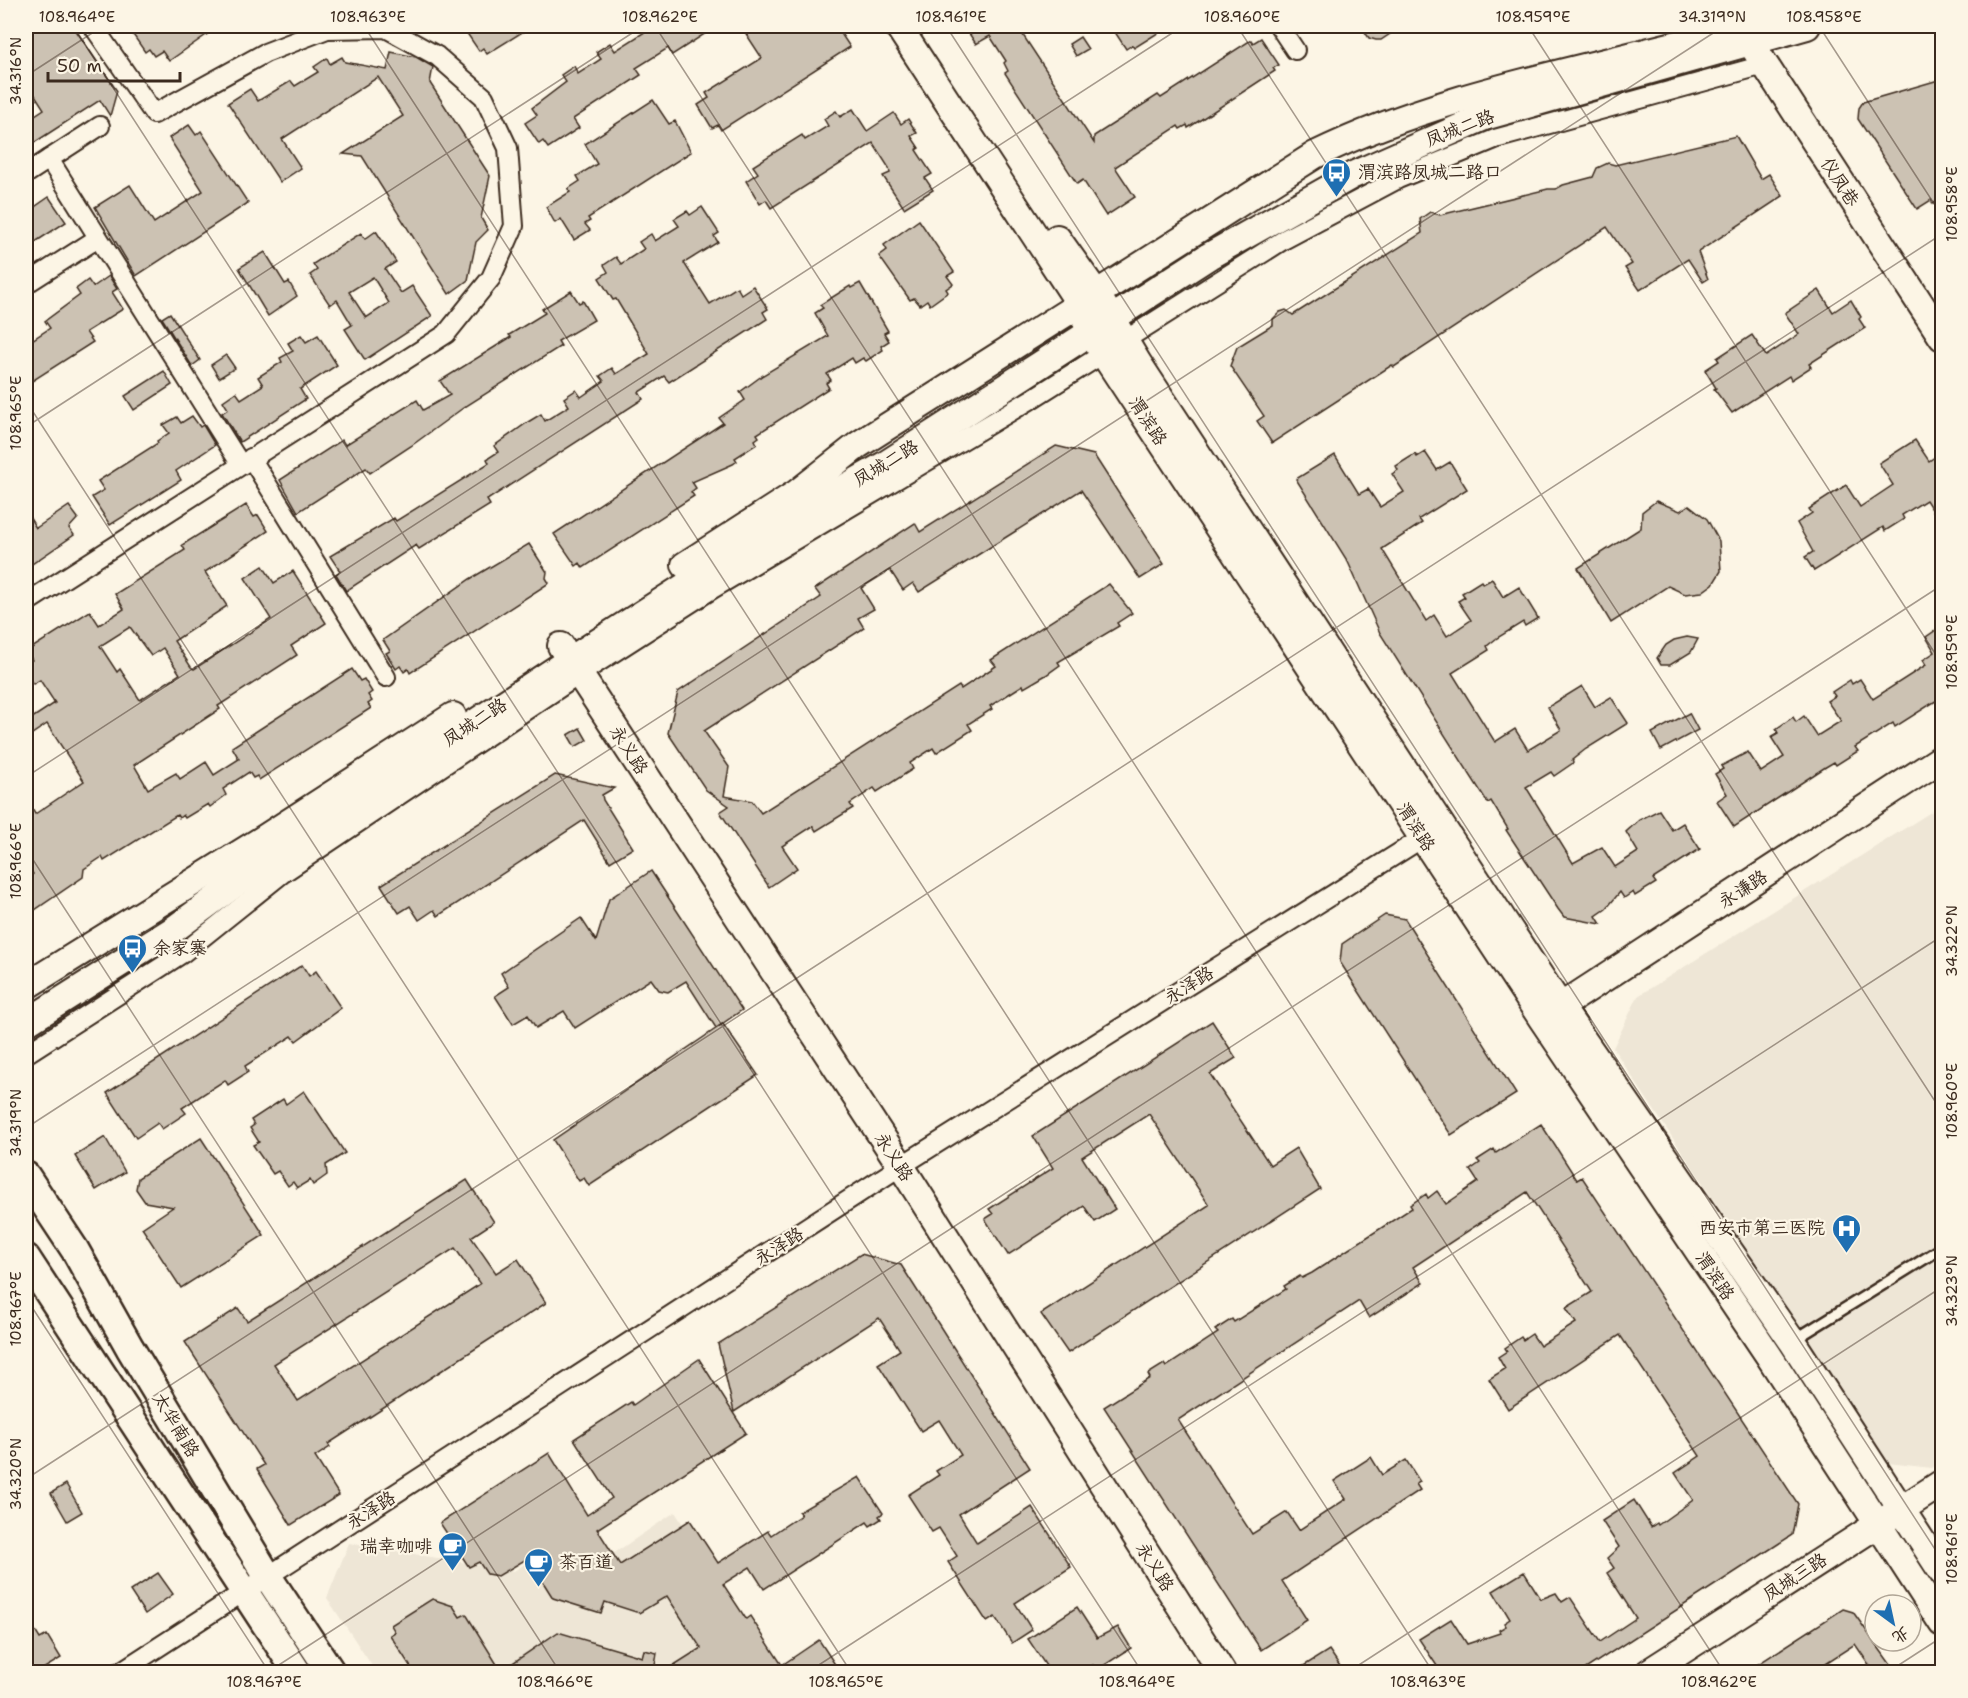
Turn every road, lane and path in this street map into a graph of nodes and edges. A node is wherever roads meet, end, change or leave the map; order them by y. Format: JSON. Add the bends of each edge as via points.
{"nodes":[{"id":1,"x":93,"y":26,"type":"edge"},
{"id":2,"x":898,"y":26,"type":"edge"},
{"id":3,"x":918,"y":26,"type":"edge"},
{"id":4,"x":1279,"y":26,"type":"edge"},
{"id":5,"x":1807,"y":26,"type":"edge"},
{"id":6,"x":1743,"y":30,"type":"edge"},
{"id":7,"x":1295,"y":50,"type":"dead end"},
{"id":8,"x":1764,"y":65,"type":"junction"},
{"id":9,"x":100,"y":126,"type":"dead end"},
{"id":10,"x":49,"y":159,"type":"junction"},
{"id":11,"x":26,"y":174,"type":"edge"},
{"id":12,"x":98,"y":238,"type":"junction"},
{"id":13,"x":26,"y":284,"type":"edge"},
{"id":14,"x":1088,"y":298,"type":"junction"},
{"id":15,"x":1101,"y":335,"type":"junction"},
{"id":16,"x":1942,"y":337,"type":"edge"},
{"id":17,"x":1125,"y":339,"type":"junction"},
{"id":18,"x":246,"y":462,"type":"junction"},
{"id":19,"x":26,"y":603,"type":"edge"},
{"id":20,"x":570,"y":660,"type":"junction"},
{"id":21,"x":386,"y":677,"type":"dead end"},
{"id":22,"x":1942,"y":758,"type":"edge"},
{"id":23,"x":1432,"y":831,"type":"junction"},
{"id":24,"x":26,"y":986,"type":"edge"},
{"id":25,"x":1551,"y":1013,"type":"junction"},
{"id":26,"x":26,"y":1023,"type":"edge"},
{"id":27,"x":26,"y":1054,"type":"edge"},
{"id":28,"x":901,"y":1166,"type":"junction"},
{"id":29,"x":26,"y":1176,"type":"edge"},
{"id":30,"x":1942,"y":1248,"type":"edge"},
{"id":31,"x":26,"y":1258,"type":"edge"},
{"id":32,"x":1792,"y":1341,"type":"junction"},
{"id":33,"x":1942,"y":1482,"type":"edge"},
{"id":34,"x":1902,"y":1508,"type":"junction"},
{"id":35,"x":1877,"y":1524,"type":"junction"},
{"id":36,"x":1942,"y":1572,"type":"edge"},
{"id":37,"x":268,"y":1577,"type":"junction"},
{"id":38,"x":246,"y":1593,"type":"junction"},
{"id":39,"x":1942,"y":1623,"type":"edge"},
{"id":40,"x":120,"y":1672,"type":"edge"},
{"id":41,"x":297,"y":1672,"type":"edge"},
{"id":42,"x":331,"y":1672,"type":"edge"},
{"id":43,"x":1222,"y":1672,"type":"edge"},
{"id":44,"x":1649,"y":1672,"type":"edge"}],
"edges":[{"from":1,"to":18,"type":"street","via":[[154,114],[265,53],[327,29],[386,28],[437,56],[484,97],[508,148],[514,226],[491,278],[446,334]]},
{"from":2,"to":14,"type":"street","name":"渭滨路"},
{"from":3,"to":14,"type":"street","name":"渭滨路","via":[[1054,235]]},
{"from":4,"to":7,"type":"street"},
{"from":5,"to":6,"type":"street","name":"凤城二路"},
{"from":6,"to":8,"type":"street","name":"仪凤巷"},
{"from":6,"to":14,"type":"street","name":"凤城二路","via":[[1485,91],[1382,124],[1278,176]]},
{"from":6,"to":15,"type":"street","name":"凤城二路","via":[[1432,138],[1308,198]]},
{"from":8,"to":16,"type":"street","name":"仪凤巷"},
{"from":8,"to":17,"type":"street","via":[[1495,139],[1398,179],[1285,239]]},
{"from":9,"to":10,"type":"street"},
{"from":10,"to":11,"type":"street"},
{"from":10,"to":12,"type":"street"},
{"from":12,"to":13,"type":"street"},
{"from":12,"to":18,"type":"street"},
{"from":14,"to":15,"type":"street","name":"渭滨路"},
{"from":14,"to":20,"type":"street","name":"凤城二路","via":[[858,445]]},
{"from":15,"to":17,"type":"street","name":"渭滨路"},
{"from":15,"to":20,"type":"street","name":"凤城二路","via":[[787,521]]},
{"from":15,"to":23,"type":"street","name":"渭滨路"},
{"from":17,"to":23,"type":"street","name":"渭滨路"},
{"from":18,"to":19,"type":"street"},
{"from":18,"to":21,"type":"street"},
{"from":20,"to":24,"type":"street","name":"凤城二路","via":[[263,839]]},
{"from":20,"to":26,"type":"street","name":"凤城二路","via":[[273,856],[173,930]]},
{"from":20,"to":27,"type":"street","via":[[283,873],[183,954]]},
{"from":20,"to":28,"type":"street","name":"永义路"},
{"from":22,"to":25,"type":"street","name":"永谦路"},
{"from":23,"to":25,"type":"street","name":"渭滨路"},
{"from":23,"to":28,"type":"street","name":"永泽路"},
{"from":25,"to":32,"type":"street","name":"渭滨路"},
{"from":25,"to":35,"type":"street","name":"渭滨路"},
{"from":28,"to":37,"type":"street","name":"永泽路"},
{"from":28,"to":43,"type":"street","name":"永义路"},
{"from":29,"to":37,"type":"main road","name":"太华南路","via":[[75,1250]]},
{"from":30,"to":32,"type":"lane"},
{"from":31,"to":38,"type":"main road","name":"太华南路"},
{"from":32,"to":34,"type":"street","name":"渭滨路"},
{"from":33,"to":34,"type":"street","name":"凤城三路"},
{"from":34,"to":35,"type":"street","name":"凤城三路"},
{"from":34,"to":36,"type":"street","name":"渭滨路"},
{"from":35,"to":39,"type":"street","name":"渭滨路"},
{"from":35,"to":44,"type":"street","name":"凤城三路"},
{"from":37,"to":38,"type":"street","name":"永泽路"},
{"from":37,"to":42,"type":"main road","name":"太华南路"},
{"from":38,"to":40,"type":"street","name":"永泽路"},
{"from":38,"to":41,"type":"main road","name":"太华南路"}]}
